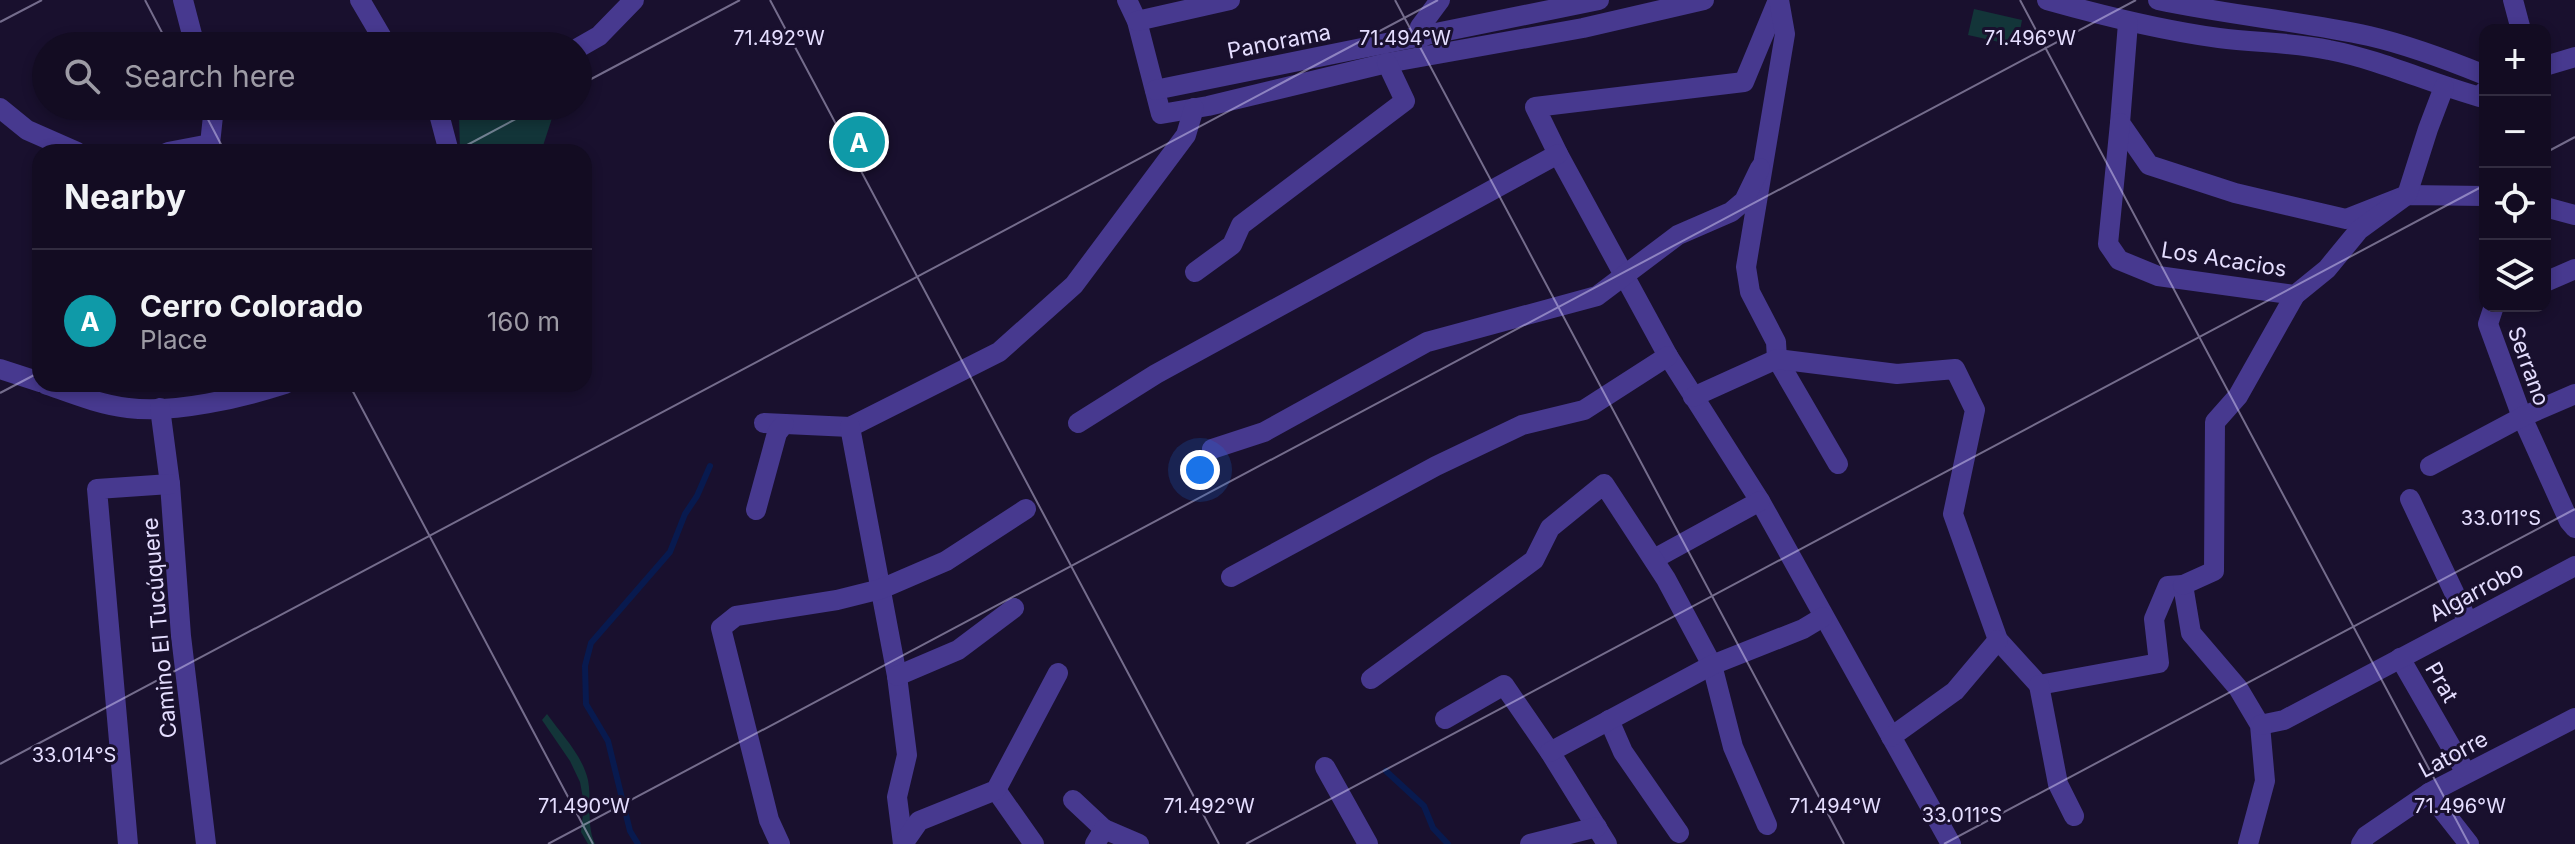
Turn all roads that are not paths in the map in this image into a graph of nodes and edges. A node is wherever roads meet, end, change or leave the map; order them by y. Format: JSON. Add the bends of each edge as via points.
{"nodes":[{"id":1,"x":183,"y":0,"type":"edge"},
{"id":2,"x":360,"y":0,"type":"edge"},
{"id":3,"x":634,"y":0,"type":"edge"},
{"id":4,"x":1127,"y":0,"type":"edge"},
{"id":5,"x":1230,"y":0,"type":"edge"},
{"id":6,"x":1440,"y":0,"type":"edge"},
{"id":7,"x":1599,"y":0,"type":"edge"},
{"id":8,"x":1704,"y":0,"type":"edge"},
{"id":9,"x":1778,"y":0,"type":"edge"},
{"id":10,"x":2047,"y":0,"type":"edge"},
{"id":11,"x":2158,"y":0,"type":"edge"},
{"id":12,"x":2513,"y":0,"type":"edge"},
{"id":13,"x":1576,"y":3,"type":"edge"},
{"id":14,"x":2247,"y":7,"type":"edge"},
{"id":15,"x":1137,"y":21,"type":"junction"},
{"id":16,"x":2128,"y":23,"type":"junction"},
{"id":17,"x":2519,"y":24,"type":"edge"},
{"id":18,"x":1583,"y":28,"type":"junction"},
{"id":19,"x":191,"y":32,"type":"edge"},
{"id":20,"x":379,"y":32,"type":"edge"},
{"id":21,"x":1423,"y":37,"type":"junction"},
{"id":22,"x":592,"y":40,"type":"edge"},
{"id":23,"x":2244,"y":41,"type":"junction"},
{"id":24,"x":1387,"y":63,"type":"junction"},
{"id":25,"x":2479,"y":73,"type":"edge"},
{"id":26,"x":2444,"y":87,"type":"junction"},
{"id":27,"x":1155,"y":90,"type":"junction"},
{"id":28,"x":2481,"y":96,"type":"edge"},
{"id":29,"x":0,"y":108,"type":"edge"},
{"id":30,"x":1194,"y":108,"type":"junction"},
{"id":31,"x":213,"y":120,"type":"edge"},
{"id":32,"x":441,"y":120,"type":"edge"},
{"id":33,"x":2120,"y":123,"type":"junction"},
{"id":34,"x":59,"y":144,"type":"edge"},
{"id":35,"x":210,"y":144,"type":"edge"},
{"id":36,"x":447,"y":144,"type":"edge"},
{"id":37,"x":1558,"y":154,"type":"junction"},
{"id":38,"x":1760,"y":168,"type":"junction"},
{"id":39,"x":2407,"y":195,"type":"junction"},
{"id":40,"x":2479,"y":196,"type":"edge"},
{"id":41,"x":2551,"y":209,"type":"edge"},
{"id":42,"x":2575,"y":215,"type":"edge"},
{"id":43,"x":2575,"y":269,"type":"edge"},
{"id":44,"x":1195,"y":272,"type":"dead end"},
{"id":45,"x":1624,"y":276,"type":"junction"},
{"id":46,"x":2551,"y":279,"type":"edge"},
{"id":47,"x":2295,"y":295,"type":"junction"},
{"id":48,"x":2492,"y":312,"type":"edge"},
{"id":49,"x":1668,"y":356,"type":"junction"},
{"id":50,"x":1777,"y":359,"type":"junction"},
{"id":51,"x":0,"y":369,"type":"edge"},
{"id":52,"x":32,"y":380,"type":"edge"},
{"id":53,"x":73,"y":392,"type":"edge"},
{"id":54,"x":258,"y":392,"type":"edge"},
{"id":55,"x":2575,"y":394,"type":"edge"},
{"id":56,"x":1693,"y":397,"type":"junction"},
{"id":57,"x":160,"y":408,"type":"junction"},
{"id":58,"x":2522,"y":417,"type":"junction"},
{"id":59,"x":1078,"y":423,"type":"dead end"},
{"id":60,"x":850,"y":427,"type":"junction"},
{"id":61,"x":1212,"y":449,"type":"dead end"},
{"id":62,"x":1838,"y":464,"type":"dead end"},
{"id":63,"x":2430,"y":466,"type":"dead end"},
{"id":64,"x":170,"y":484,"type":"junction"},
{"id":65,"x":2410,"y":499,"type":"dead end"},
{"id":66,"x":1760,"y":501,"type":"junction"},
{"id":67,"x":1026,"y":509,"type":"dead end"},
{"id":68,"x":756,"y":510,"type":"dead end"},
{"id":69,"x":2573,"y":522,"type":"edge"},
{"id":70,"x":1654,"y":559,"type":"junction"},
{"id":71,"x":2575,"y":566,"type":"edge"},
{"id":72,"x":1231,"y":577,"type":"dead end"},
{"id":73,"x":2183,"y":585,"type":"junction"},
{"id":74,"x":881,"y":589,"type":"junction"},
{"id":75,"x":1014,"y":608,"type":"dead end"},
{"id":76,"x":1823,"y":617,"type":"junction"},
{"id":77,"x":2468,"y":622,"type":"junction"},
{"id":78,"x":1998,"y":640,"type":"junction"},
{"id":79,"x":2400,"y":658,"type":"junction"},
{"id":80,"x":1712,"y":665,"type":"junction"},
{"id":81,"x":1058,"y":673,"type":"dead end"},
{"id":82,"x":897,"y":676,"type":"junction"},
{"id":83,"x":1371,"y":679,"type":"dead end"},
{"id":84,"x":2039,"y":685,"type":"junction"},
{"id":85,"x":2575,"y":718,"type":"edge"},
{"id":86,"x":1445,"y":719,"type":"dead end"},
{"id":87,"x":1609,"y":720,"type":"junction"},
{"id":88,"x":2260,"y":725,"type":"junction"},
{"id":89,"x":1891,"y":737,"type":"junction"},
{"id":90,"x":1550,"y":752,"type":"junction"},
{"id":91,"x":1325,"y":767,"type":"dead end"},
{"id":92,"x":2466,"y":773,"type":"junction"},
{"id":93,"x":996,"y":790,"type":"junction"},
{"id":94,"x":2429,"y":793,"type":"junction"},
{"id":95,"x":1073,"y":800,"type":"dead end"},
{"id":96,"x":2074,"y":816,"type":"dead end"},
{"id":97,"x":1767,"y":825,"type":"dead end"},
{"id":98,"x":1679,"y":833,"type":"dead end"},
{"id":99,"x":1099,"y":836,"type":"edge"},
{"id":100,"x":1602,"y":836,"type":"edge"},
{"id":101,"x":128,"y":844,"type":"edge"},
{"id":102,"x":206,"y":844,"type":"edge"},
{"id":103,"x":780,"y":844,"type":"edge"},
{"id":104,"x":1034,"y":844,"type":"edge"},
{"id":105,"x":1139,"y":844,"type":"edge"},
{"id":106,"x":1368,"y":844,"type":"edge"},
{"id":107,"x":1530,"y":844,"type":"edge"},
{"id":108,"x":1951,"y":844,"type":"edge"},
{"id":109,"x":2248,"y":844,"type":"edge"},
{"id":110,"x":2361,"y":844,"type":"edge"},
{"id":111,"x":2469,"y":844,"type":"edge"}],
"edges":[{"from":1,"to":19,"type":"street"},
{"from":2,"to":20,"type":"street"},
{"from":3,"to":22,"type":"street"},
{"from":4,"to":15,"type":"street"},
{"from":5,"to":15,"type":"street"},
{"from":6,"to":21,"type":"street","via":[[1420,27]]},
{"from":7,"to":13,"type":"street","name":"Panorama"},
{"from":8,"to":18,"type":"street"},
{"from":9,"to":37,"type":"street","via":[[1744,82],[1535,107]]},
{"from":9,"to":38,"type":"street","via":[[1785,34]]},
{"from":10,"to":16,"type":"street"},
{"from":11,"to":14,"type":"street","via":[[2223,14]]},
{"from":12,"to":17,"type":"street"},
{"from":13,"to":18,"type":"street"},
{"from":13,"to":21,"type":"street","name":"Panorama"},
{"from":14,"to":23,"type":"street"},
{"from":14,"to":25,"type":"street","via":[[2372,37]]},
{"from":15,"to":27,"type":"street"},
{"from":16,"to":23,"type":"street"},
{"from":16,"to":33,"type":"street","name":"Los Acacios"},
{"from":18,"to":24,"type":"street"},
{"from":21,"to":27,"type":"street","name":"Panorama"},
{"from":23,"to":26,"type":"street","via":[[2327,49]]},
{"from":24,"to":30,"type":"street"},
{"from":24,"to":44,"type":"street","via":[[1405,101],[1241,225],[1232,245]]},
{"from":26,"to":28,"type":"street"},
{"from":26,"to":39,"type":"street"},
{"from":27,"to":30,"type":"street","via":[[1161,114]]},
{"from":29,"to":34,"type":"street","via":[[27,130]]},
{"from":30,"to":60,"type":"street","via":[[1186,135],[1074,285],[999,352]]},
{"from":31,"to":35,"type":"street"},
{"from":32,"to":36,"type":"street"},
{"from":33,"to":39,"type":"street","via":[[2149,165],[2235,193],[2346,219]]},
{"from":33,"to":47,"type":"street","name":"Los Acacios","via":[[2108,244],[2119,260],[2158,276]]},
{"from":37,"to":45,"type":"street"},
{"from":37,"to":59,"type":"street","via":[[1156,374]]},
{"from":38,"to":45,"type":"street","via":[[1744,201],[1731,212],[1678,235]]},
{"from":38,"to":50,"type":"street","via":[[1746,267],[1750,292],[1776,342]]},
{"from":39,"to":40,"type":"street"},
{"from":39,"to":47,"type":"street","name":"Los Acacios","via":[[2359,230],[2327,269]]},
{"from":41,"to":42,"type":"street"},
{"from":43,"to":46,"type":"street"},
{"from":45,"to":49,"type":"street"},
{"from":45,"to":61,"type":"street","via":[[1597,296],[1427,342],[1264,432]]},
{"from":47,"to":73,"type":"street","via":[[2238,396],[2215,422],[2214,571]]},
{"from":48,"to":58,"type":"street","name":"Serrano","via":[[2488,324]]},
{"from":49,"to":56,"type":"street"},
{"from":49,"to":72,"type":"street","via":[[1584,410],[1522,425]]},
{"from":50,"to":56,"type":"street"},
{"from":50,"to":62,"type":"street"},
{"from":50,"to":78,"type":"street","via":[[1897,374],[1955,369],[1975,410],[1953,514]]},
{"from":51,"to":52,"type":"street"},
{"from":53,"to":57,"type":"street","via":[[127,408]]},
{"from":54,"to":57,"type":"street"},
{"from":55,"to":58,"type":"street"},
{"from":56,"to":66,"type":"street"},
{"from":57,"to":64,"type":"street","name":"Camino El Tucúquere"},
{"from":58,"to":63,"type":"street"},
{"from":58,"to":69,"type":"street","name":"Serrano"},
{"from":60,"to":68,"type":"street","via":[[774,423],[777,433]]},
{"from":60,"to":74,"type":"street"},
{"from":64,"to":101,"type":"street","via":[[97,489]]},
{"from":64,"to":102,"type":"street","name":"Camino El Tucúquere","via":[[181,636]]},
{"from":65,"to":77,"type":"street"},
{"from":66,"to":70,"type":"street"},
{"from":66,"to":76,"type":"street"},
{"from":67,"to":74,"type":"street","via":[[946,561]]},
{"from":70,"to":80,"type":"street"},
{"from":70,"to":83,"type":"street","via":[[1604,484],[1550,528],[1534,560]]},
{"from":71,"to":77,"type":"street","name":"Algarrobo"},
{"from":73,"to":84,"type":"street","via":[[2168,586],[2154,619],[2159,663]]},
{"from":73,"to":88,"type":"street","via":[[2191,633],[2238,688]]},
{"from":74,"to":82,"type":"street"},
{"from":74,"to":103,"type":"street","via":[[736,616],[721,628],[769,820]]},
{"from":75,"to":82,"type":"street","via":[[958,650]]},
{"from":76,"to":80,"type":"street"},
{"from":76,"to":89,"type":"street"},
{"from":77,"to":79,"type":"street","name":"Algarrobo"},
{"from":78,"to":84,"type":"street"},
{"from":78,"to":89,"type":"street","via":[[1955,691]]},
{"from":79,"to":88,"type":"street","name":"Algarrobo","via":[[2284,720]]},
{"from":79,"to":92,"type":"street","name":"Prat"},
{"from":80,"to":87,"type":"street"},
{"from":80,"to":97,"type":"street","via":[[1733,747]]},
{"from":81,"to":93,"type":"street"},
{"from":82,"to":93,"type":"street","via":[[907,755],[897,797],[903,844],[919,821]]},
{"from":84,"to":96,"type":"street","via":[[2058,784]]},
{"from":85,"to":92,"type":"street","name":"Latorre"},
{"from":86,"to":90,"type":"street","via":[[1504,685]]},
{"from":87,"to":90,"type":"street"},
{"from":87,"to":98,"type":"street","via":[[1623,752]]},
{"from":88,"to":109,"type":"street","via":[[2265,781]]},
{"from":89,"to":108,"type":"street"},
{"from":90,"to":100,"type":"street"},
{"from":91,"to":106,"type":"street"},
{"from":92,"to":94,"type":"street","name":"Latorre"},
{"from":93,"to":104,"type":"street"},
{"from":94,"to":110,"type":"street","name":"Latorre"},
{"from":94,"to":111,"type":"street"},
{"from":95,"to":99,"type":"street"},
{"from":99,"to":105,"type":"street"},
{"from":100,"to":107,"type":"street"}]}
